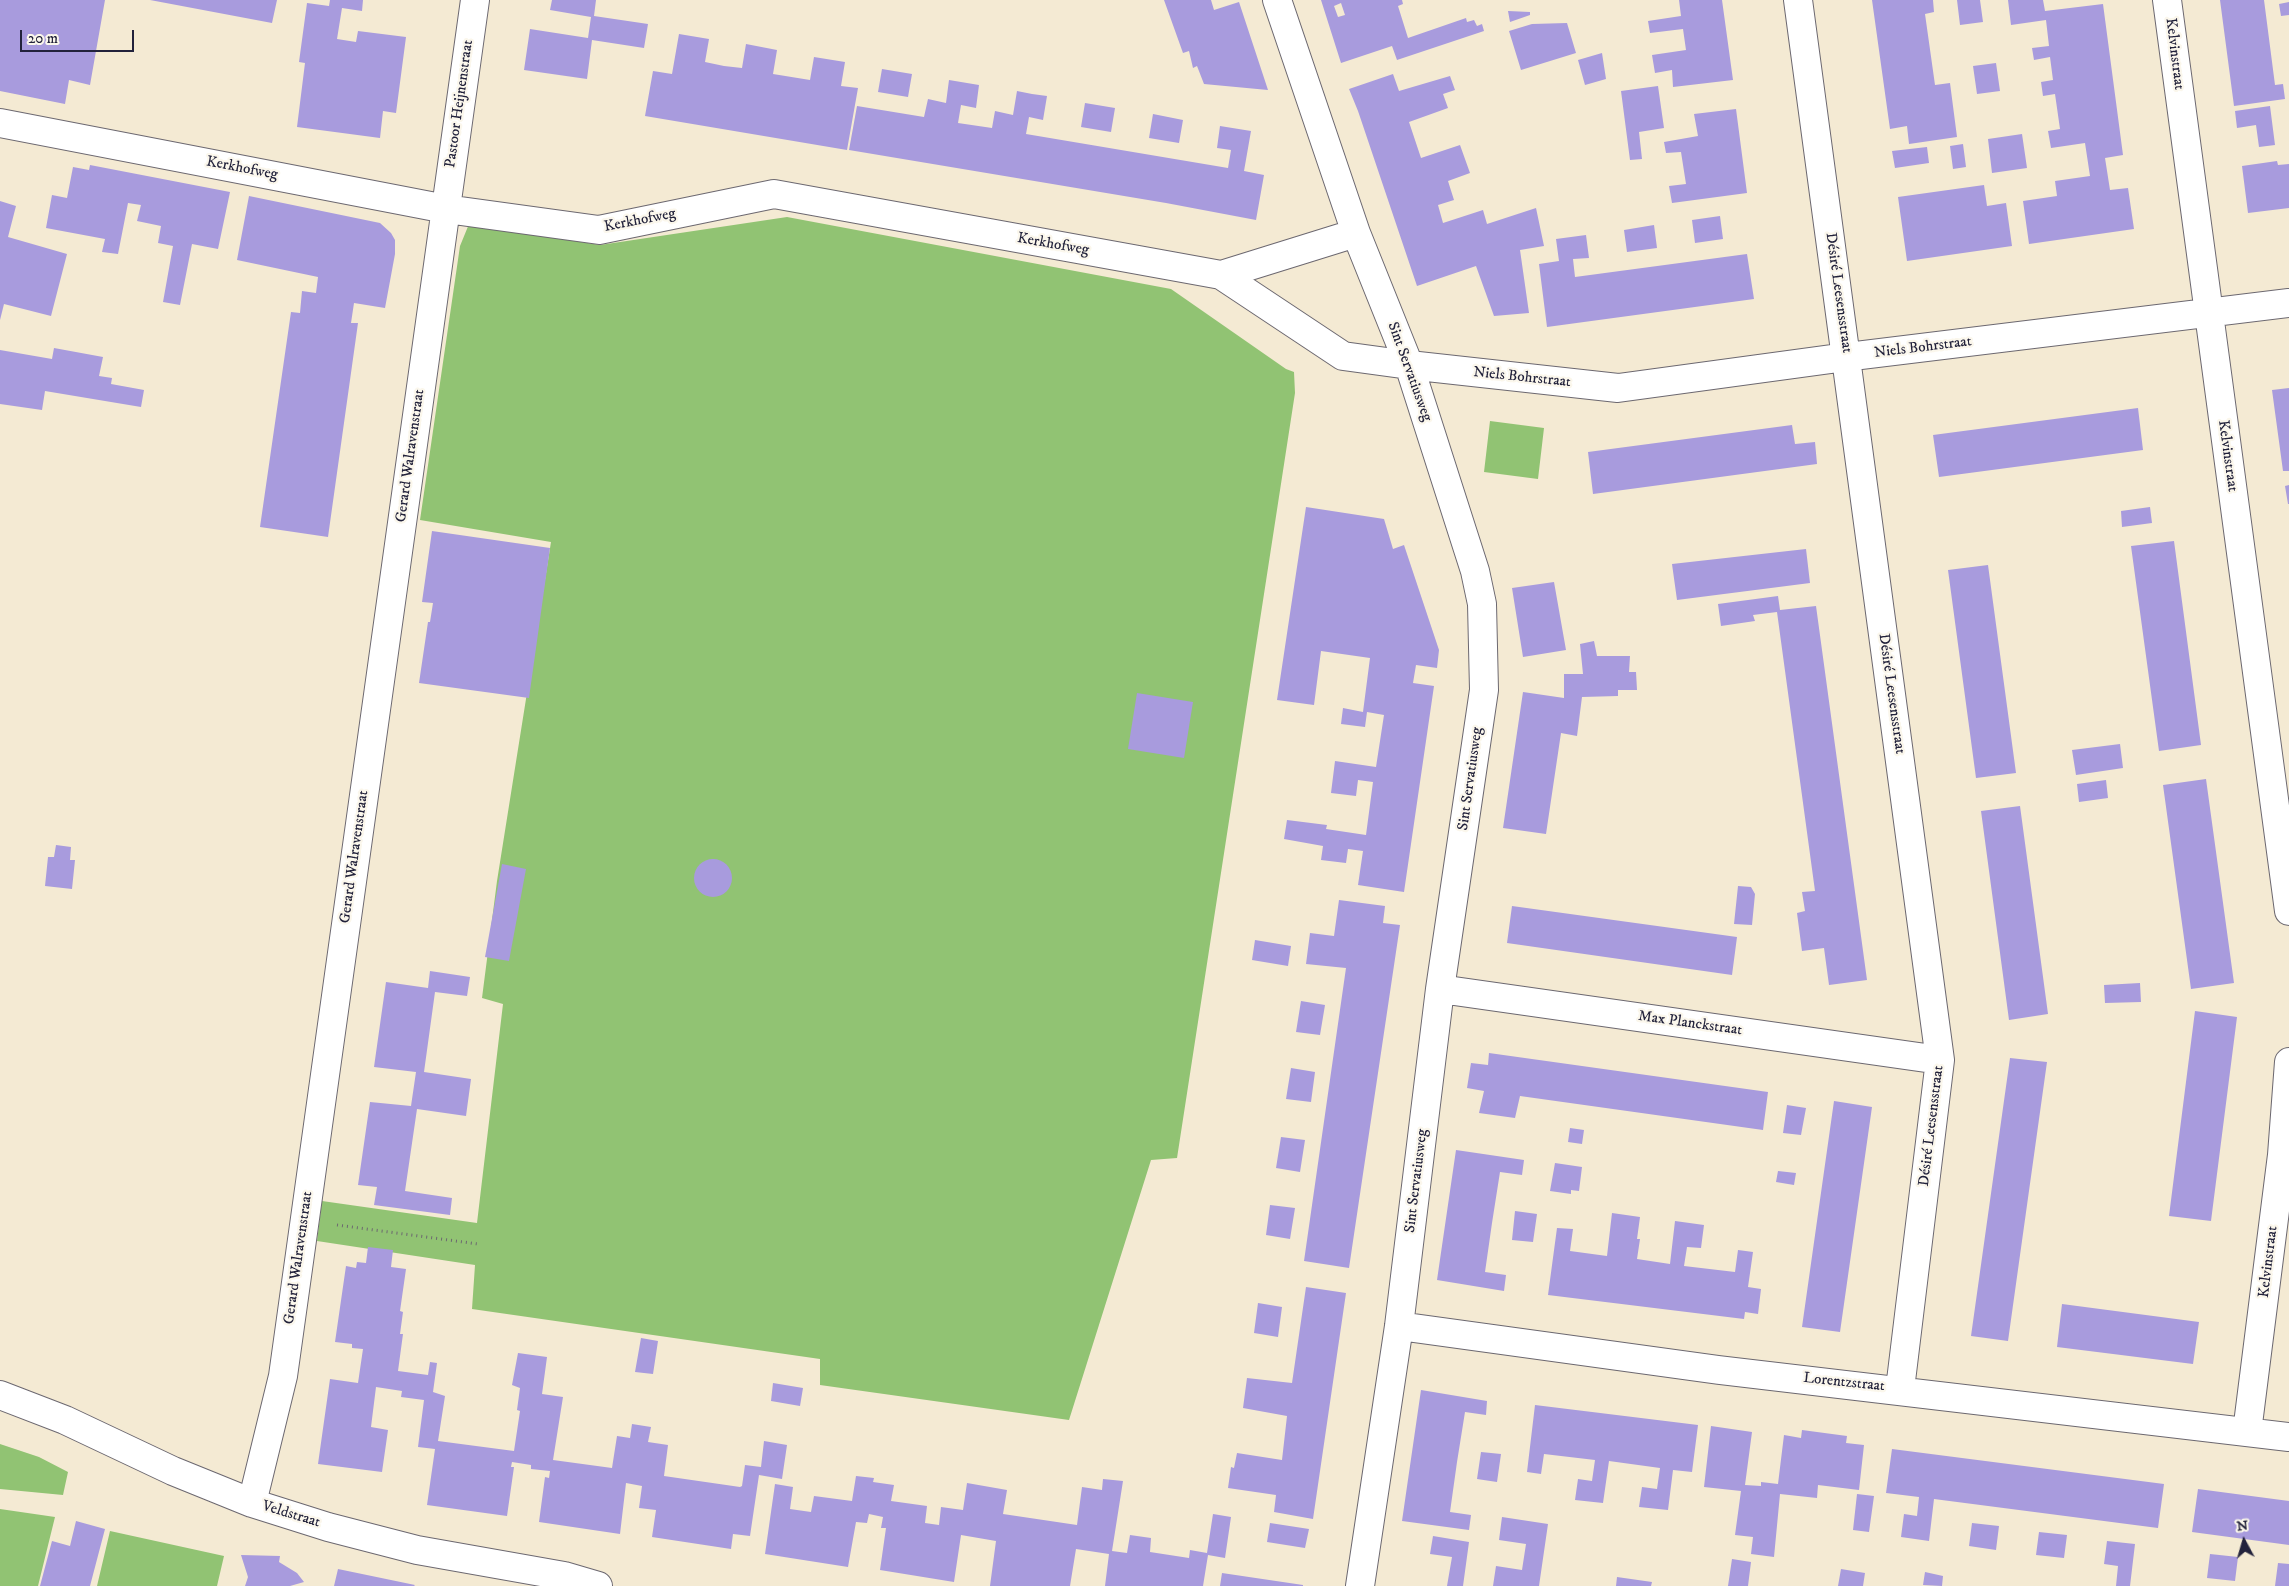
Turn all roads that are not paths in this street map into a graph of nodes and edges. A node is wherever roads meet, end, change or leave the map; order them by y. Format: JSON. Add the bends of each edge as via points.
{"nodes":[{"id":1,"x":474,"y":0,"type":"edge"},
{"id":2,"x":1277,"y":0,"type":"edge"},
{"id":3,"x":1798,"y":0,"type":"edge"},
{"id":4,"x":2167,"y":0,"type":"edge"},
{"id":5,"x":0,"y":123,"type":"edge"},
{"id":6,"x":446,"y":209,"type":"junction"},
{"id":7,"x":1356,"y":233,"type":"junction"},
{"id":8,"x":1221,"y":275,"type":"junction"},
{"id":9,"x":2289,"y":304,"type":"edge"},
{"id":10,"x":2207,"y":313,"type":"junction"},
{"id":11,"x":1846,"y":357,"type":"junction"},
{"id":12,"x":1409,"y":366,"type":"junction"},
{"id":13,"x":2289,"y":911,"type":"edge"},
{"id":14,"x":1440,"y":989,"type":"junction"},
{"id":15,"x":1940,"y":1060,"type":"junction"},
{"id":16,"x":2289,"y":1062,"type":"edge"},
{"id":17,"x":1399,"y":1326,"type":"junction"},
{"id":18,"x":1900,"y":1390,"type":"junction"},
{"id":19,"x":0,"y":1395,"type":"edge"},
{"id":20,"x":2247,"y":1432,"type":"junction"},
{"id":21,"x":2289,"y":1437,"type":"edge"},
{"id":22,"x":252,"y":1503,"type":"junction"},
{"id":23,"x":598,"y":1586,"type":"edge"},
{"id":24,"x":1360,"y":1586,"type":"edge"}],
"edges":[{"from":1,"to":6,"type":"street","name":"Pastoor Heijnenstraat"},
{"from":2,"to":7,"type":"street","name":"Sint Servatiusweg"},
{"from":3,"to":11,"type":"street","name":"Désiré Leesensstraat"},
{"from":4,"to":10,"type":"street","name":"Kelvinstraat"},
{"from":5,"to":6,"type":"street","name":"Kerkhofweg"},
{"from":6,"to":8,"type":"street","name":"Kerkhofweg","via":[[599,230],[774,194]]},
{"from":6,"to":22,"type":"street","name":"Gerard Walravenstraat","via":[[282,1376]]},
{"from":7,"to":8,"type":"street","name":"Kerkhofweg"},
{"from":7,"to":12,"type":"street","name":"Sint Servatiusweg"},
{"from":8,"to":12,"type":"street","name":"Kerkhofweg","via":[[1343,356]]},
{"from":9,"to":10,"type":"street","name":"Niels Bohrstraat"},
{"from":10,"to":11,"type":"street","name":"Niels Bohrstraat"},
{"from":10,"to":13,"type":"street","name":"Kelvinstraat"},
{"from":11,"to":12,"type":"street","name":"Niels Bohrstraat","via":[[1618,388]]},
{"from":11,"to":15,"type":"street","name":"Désiré Leesensstraat"},
{"from":12,"to":14,"type":"street","name":"Sint Servatiusweg","via":[[1475,571],[1484,635],[1484,690]]},
{"from":14,"to":15,"type":"street","name":"Max Planckstraat"},
{"from":14,"to":17,"type":"street","name":"Sint Servatiusweg"},
{"from":15,"to":18,"type":"street","name":"Désiré Leesensstraat"},
{"from":16,"to":20,"type":"street","name":"Kelvinstraat","via":[[2282,1155]]},
{"from":17,"to":18,"type":"street","name":"Lorentzstraat","via":[[1719,1370]]},
{"from":17,"to":24,"type":"street","name":"Sint Servatiusweg"},
{"from":18,"to":20,"type":"street","name":"Lorentzstraat"},
{"from":19,"to":22,"type":"street","name":"Veldstraat"},
{"from":20,"to":21,"type":"street","name":"Lorentzstraat"},
{"from":22,"to":23,"type":"street","name":"Veldstraat","via":[[417,1550],[564,1576]]}]}
